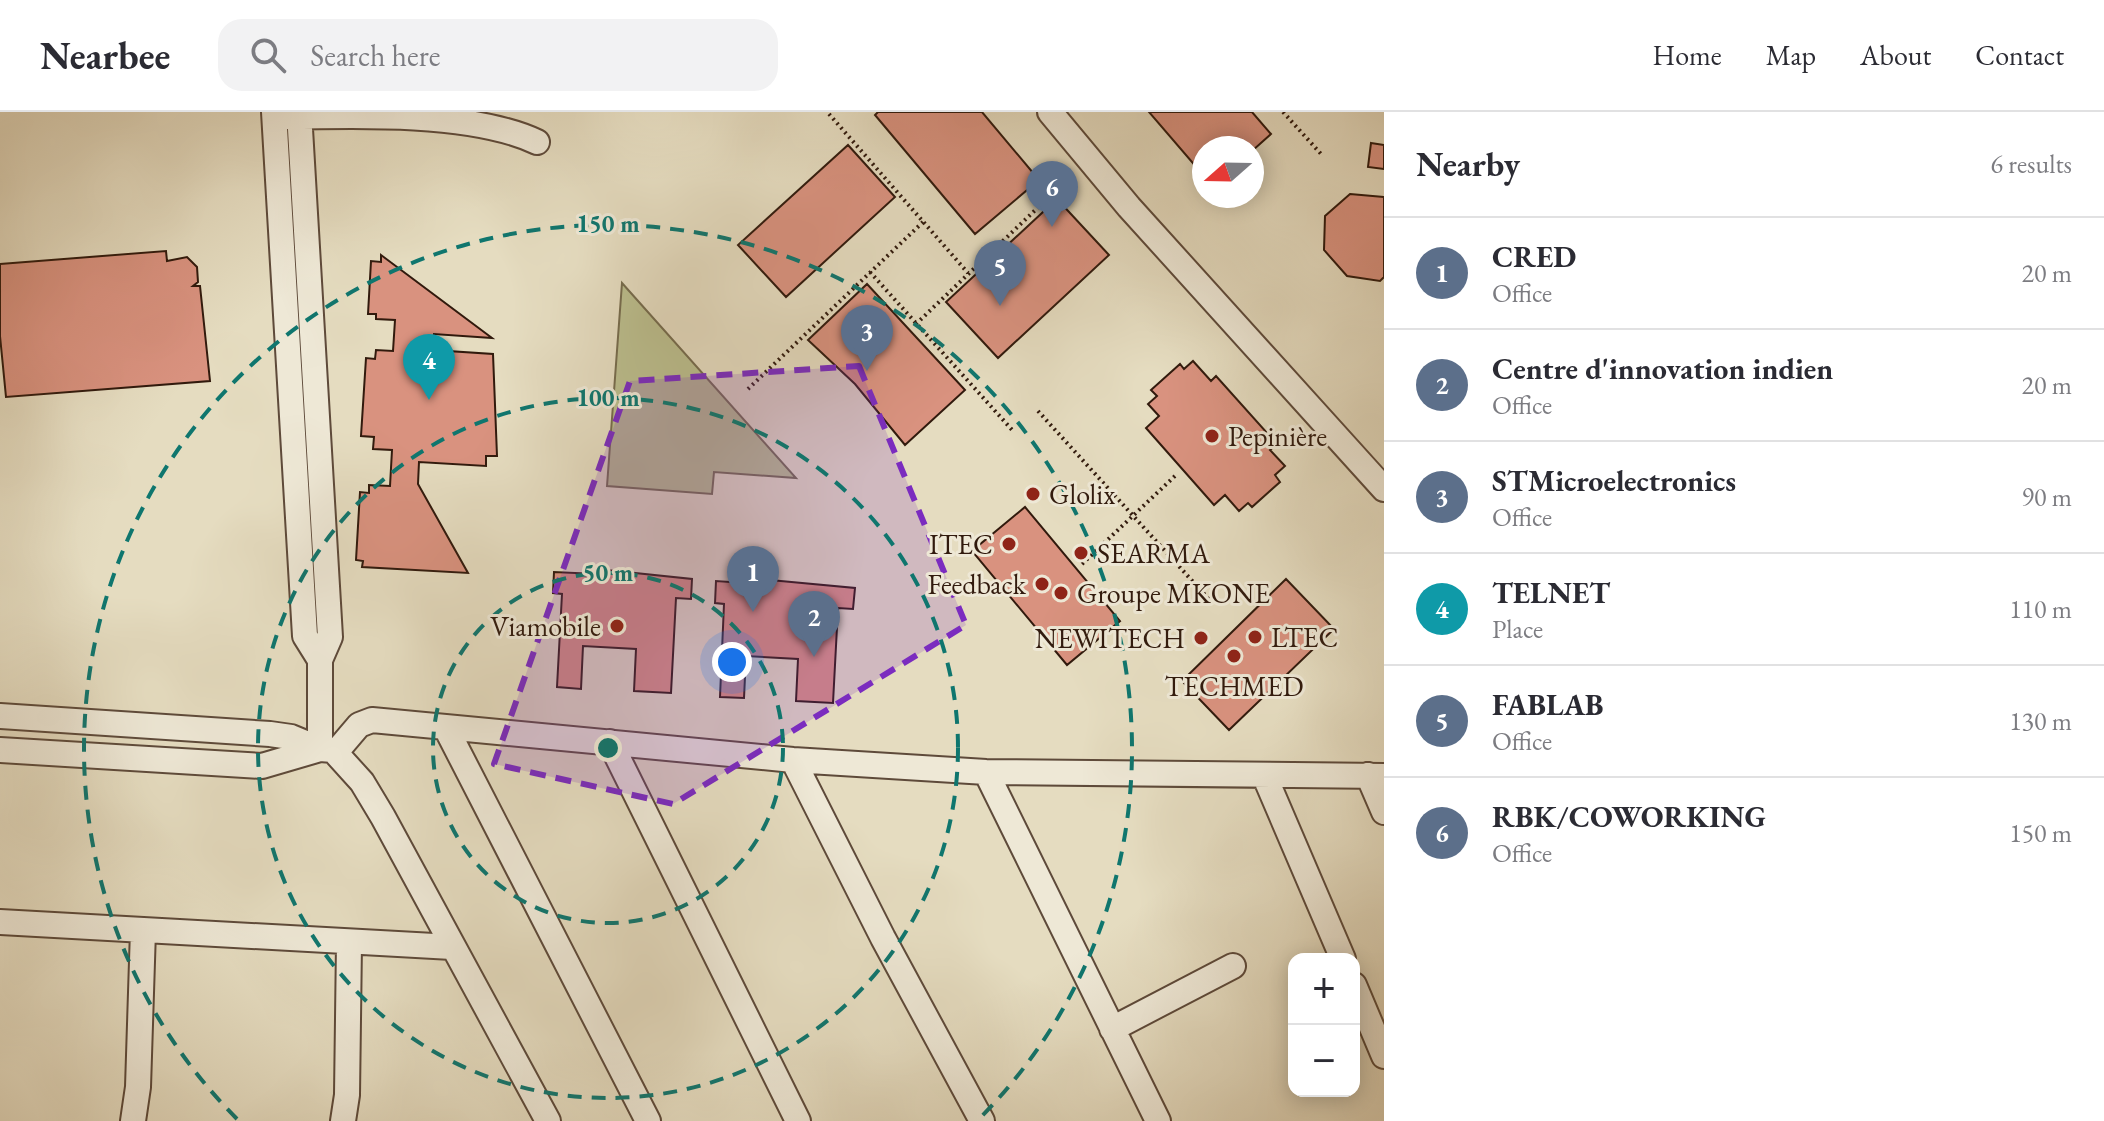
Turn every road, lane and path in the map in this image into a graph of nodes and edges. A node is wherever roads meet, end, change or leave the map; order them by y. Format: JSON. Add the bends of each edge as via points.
{"nodes":[{"id":1,"x":1050,"y":112,"type":"edge"},
{"id":2,"x":1283,"y":112,"type":"edge"},
{"id":3,"x":287,"y":114,"type":"edge"},
{"id":4,"x":829,"y":114,"type":"dead end"},
{"id":5,"x":537,"y":142,"type":"dead end"},
{"id":6,"x":1322,"y":155,"type":"dead end"},
{"id":7,"x":1090,"y":158,"type":"junction"},
{"id":8,"x":923,"y":222,"type":"junction"},
{"id":9,"x":310,"y":248,"type":"junction"},
{"id":10,"x":284,"y":250,"type":"junction"},
{"id":11,"x":870,"y":272,"type":"junction"},
{"id":12,"x":968,"y":273,"type":"junction"},
{"id":13,"x":916,"y":324,"type":"junction"},
{"id":14,"x":748,"y":389,"type":"dead end"},
{"id":15,"x":1038,"y":411,"type":"dead end"},
{"id":16,"x":1014,"y":432,"type":"dead end"},
{"id":17,"x":1176,"y":475,"type":"dead end"},
{"id":18,"x":1384,"y":489,"type":"edge"},
{"id":19,"x":1133,"y":516,"type":"junction"},
{"id":20,"x":1082,"y":564,"type":"dead end"},
{"id":21,"x":1215,"y":606,"type":"dead end"},
{"id":22,"x":320,"y":660,"type":"junction"},
{"id":23,"x":0,"y":716,"type":"edge"},
{"id":24,"x":446,"y":728,"type":"junction"},
{"id":25,"x":610,"y":742,"type":"junction"},
{"id":26,"x":0,"y":750,"type":"edge"},
{"id":27,"x":328,"y":751,"type":"junction"},
{"id":28,"x":793,"y":760,"type":"junction"},
{"id":29,"x":986,"y":772,"type":"junction"},
{"id":30,"x":1376,"y":776,"type":"edge"},
{"id":31,"x":1265,"y":777,"type":"junction"},
{"id":32,"x":1384,"y":812,"type":"edge"},
{"id":33,"x":0,"y":922,"type":"edge"},
{"id":34,"x":143,"y":930,"type":"junction"},
{"id":35,"x":349,"y":943,"type":"junction"},
{"id":36,"x":452,"y":947,"type":"junction"},
{"id":37,"x":1340,"y":953,"type":"edge"},
{"id":38,"x":1233,"y":966,"type":"dead end"},
{"id":39,"x":1360,"y":999,"type":"edge"},
{"id":40,"x":1112,"y":1029,"type":"junction"},
{"id":41,"x":1384,"y":1056,"type":"edge"},
{"id":42,"x":543,"y":1117,"type":"edge"},
{"id":43,"x":133,"y":1121,"type":"edge"},
{"id":44,"x":343,"y":1121,"type":"edge"},
{"id":45,"x":648,"y":1121,"type":"edge"},
{"id":46,"x":798,"y":1121,"type":"edge"},
{"id":47,"x":982,"y":1121,"type":"edge"},
{"id":48,"x":1158,"y":1121,"type":"edge"}],
"edges":[{"from":1,"to":7,"type":"street"},
{"from":2,"to":6,"type":"path"},
{"from":3,"to":5,"type":"street","via":[[441,117],[492,123]]},
{"from":3,"to":9,"type":"street"},
{"from":3,"to":10,"type":"street"},
{"from":4,"to":8,"type":"path"},
{"from":7,"to":12,"type":"path"},
{"from":7,"to":18,"type":"street"},
{"from":8,"to":11,"type":"path"},
{"from":8,"to":12,"type":"path"},
{"from":9,"to":10,"type":"street"},
{"from":9,"to":22,"type":"street","via":[[330,637]]},
{"from":10,"to":22,"type":"street","via":[[305,636]]},
{"from":11,"to":13,"type":"path"},
{"from":11,"to":14,"type":"path"},
{"from":12,"to":13,"type":"path"},
{"from":13,"to":16,"type":"path"},
{"from":15,"to":19,"type":"path"},
{"from":17,"to":19,"type":"path"},
{"from":19,"to":20,"type":"path"},
{"from":19,"to":21,"type":"path"},
{"from":22,"to":27,"type":"street"},
{"from":23,"to":27,"type":"street","via":[[270,734]]},
{"from":24,"to":25,"type":"street"},
{"from":24,"to":27,"type":"street","via":[[369,720]]},
{"from":24,"to":45,"type":"street"},
{"from":25,"to":28,"type":"street"},
{"from":25,"to":46,"type":"street"},
{"from":26,"to":27,"type":"street","via":[[262,766]]},
{"from":27,"to":36,"type":"street","via":[[362,782]]},
{"from":28,"to":29,"type":"street"},
{"from":28,"to":47,"type":"street"},
{"from":29,"to":31,"type":"street"},
{"from":29,"to":40,"type":"street"},
{"from":30,"to":31,"type":"street"},
{"from":30,"to":32,"type":"street"},
{"from":31,"to":37,"type":"street"},
{"from":33,"to":34,"type":"street"},
{"from":34,"to":35,"type":"street"},
{"from":34,"to":43,"type":"street"},
{"from":35,"to":36,"type":"street"},
{"from":35,"to":44,"type":"street"},
{"from":36,"to":42,"type":"street"},
{"from":38,"to":40,"type":"street"},
{"from":39,"to":41,"type":"street"},
{"from":40,"to":48,"type":"street"}]}
